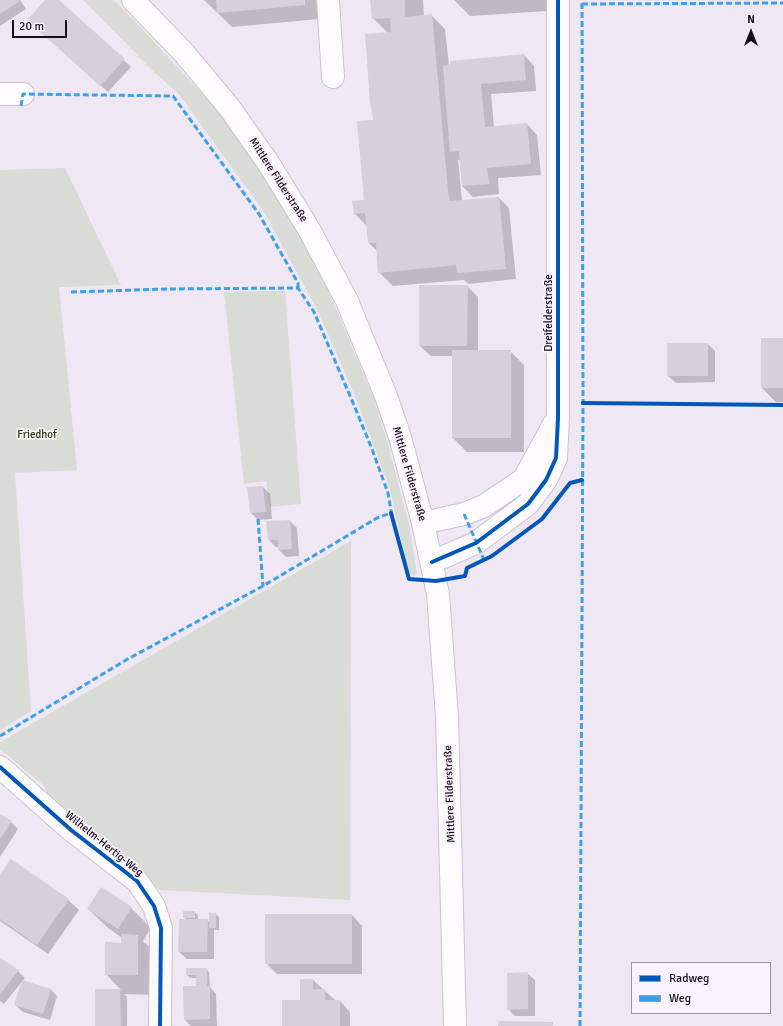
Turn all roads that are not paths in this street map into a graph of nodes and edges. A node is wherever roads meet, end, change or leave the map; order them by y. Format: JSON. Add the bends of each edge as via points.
{"nodes":[{"id":1,"x":133,"y":0,"type":"edge"},
{"id":2,"x":328,"y":0,"type":"edge"},
{"id":3,"x":558,"y":0,"type":"edge"},
{"id":4,"x":333,"y":77,"type":"dead end"},
{"id":5,"x":0,"y":94,"type":"edge"},
{"id":6,"x":23,"y":94,"type":"dead end"},
{"id":7,"x":558,"y":418,"type":"junction"},
{"id":8,"x":423,"y":523,"type":"junction"},
{"id":9,"x":432,"y":562,"type":"junction"},
{"id":10,"x":0,"y":767,"type":"edge"},
{"id":11,"x":160,"y":1026,"type":"edge"},
{"id":12,"x":455,"y":1026,"type":"edge"}],
"edges":[{"from":1,"to":8,"type":"street","name":"Mittlere Filderstraße","via":[[184,53],[229,107],[269,164],[310,231],[347,301],[386,396]]},
{"from":2,"to":4,"type":"street"},
{"from":3,"to":7,"type":"street","name":"Dreifelderstraße"},
{"from":5,"to":6,"type":"street"},
{"from":7,"to":8,"type":"street","name":"Dreifelderstraße","via":[[524,479],[484,506],[464,514]]},
{"from":7,"to":9,"type":"street","name":"Dreifelderstraße","via":[[556,458],[546,480],[528,504],[476,543]]},
{"from":8,"to":9,"type":"street","name":"Mittlere Filderstraße"},
{"from":9,"to":12,"type":"street","name":"Mittlere Filderstraße","via":[[438,594],[447,717]]},
{"from":10,"to":11,"type":"street","name":"Wilhelm-Hertig-Weg","via":[[71,830],[138,881],[154,906],[161,928]]}]}
